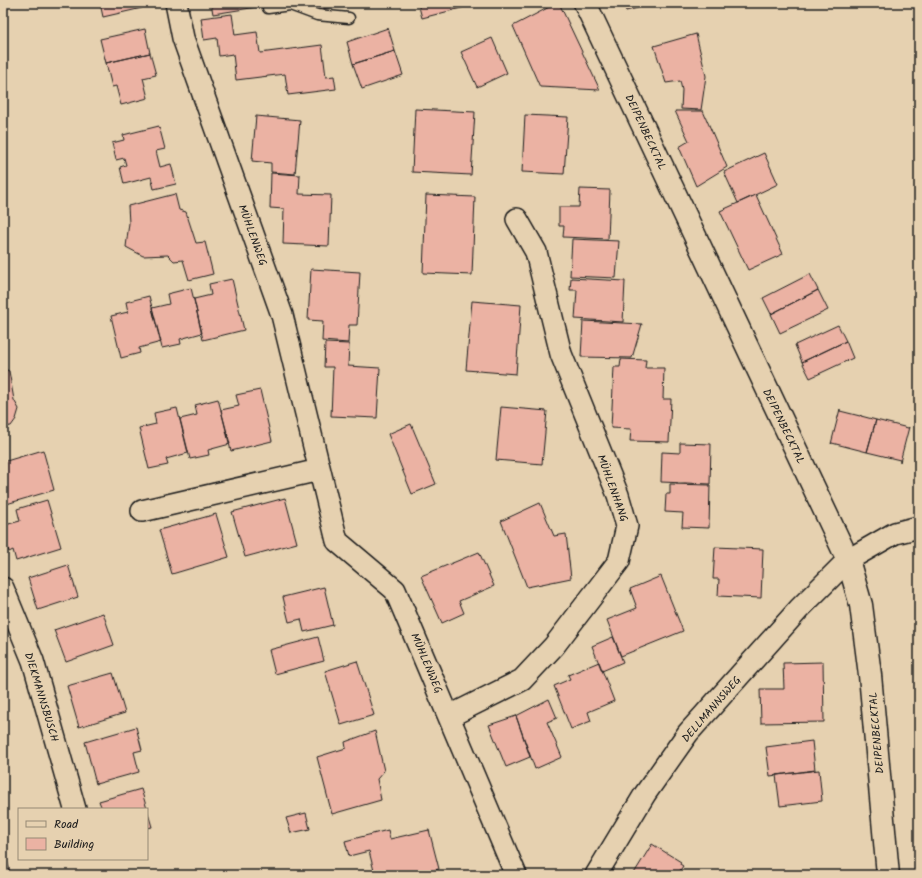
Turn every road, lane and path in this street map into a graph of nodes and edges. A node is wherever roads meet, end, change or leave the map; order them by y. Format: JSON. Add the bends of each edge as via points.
{"nodes":[{"id":1,"x":176,"y":3,"type":"edge"},
{"id":2,"x":585,"y":3,"type":"edge"},
{"id":3,"x":290,"y":4,"type":"edge"},
{"id":4,"x":268,"y":8,"type":"dead end"},
{"id":5,"x":349,"y":18,"type":"dead end"},
{"id":6,"x":518,"y":219,"type":"dead end"},
{"id":7,"x":319,"y":470,"type":"junction"},
{"id":8,"x":142,"y":511,"type":"dead end"},
{"id":9,"x":919,"y":527,"type":"edge"},
{"id":10,"x":848,"y":560,"type":"junction"},
{"id":11,"x":3,"y":588,"type":"edge"},
{"id":12,"x":450,"y":716,"type":"junction"},
{"id":13,"x":75,"y":808,"type":"edge"},
{"id":14,"x":516,"y":875,"type":"edge"},
{"id":15,"x":596,"y":875,"type":"edge"},
{"id":16,"x":888,"y":875,"type":"edge"}],
"edges":[{"from":1,"to":7,"type":"street","name":"MÜHLENWEG","via":[[183,38],[282,315]]},
{"from":2,"to":10,"type":"main road","name":"DEIPENBECKTAL"},
{"from":3,"to":4,"type":"lane"},
{"from":3,"to":5,"type":"lane","via":[[317,15]]},
{"from":6,"to":12,"type":"street","name":"MÜHLENHANG","via":[[536,252],[561,354],[618,495],[627,526],[619,561],[554,646],[522,680]]},
{"from":7,"to":8,"type":"street"},
{"from":7,"to":12,"type":"street","name":"MÜHLENWEG","via":[[337,541],[395,590]]},
{"from":9,"to":10,"type":"street","name":"DELLMANNSWEG","via":[[895,533]]},
{"from":10,"to":15,"type":"street","name":"DELLMANNSWEG","via":[[799,609],[688,733],[645,794]]},
{"from":10,"to":16,"type":"main road","name":"DEIPENBECKTAL","via":[[861,605],[870,675]]},
{"from":11,"to":13,"type":"street","name":"DIEKMANNSBUSCH","via":[[33,662]]},
{"from":12,"to":14,"type":"street","name":"MÜHLENWEG"}]}
